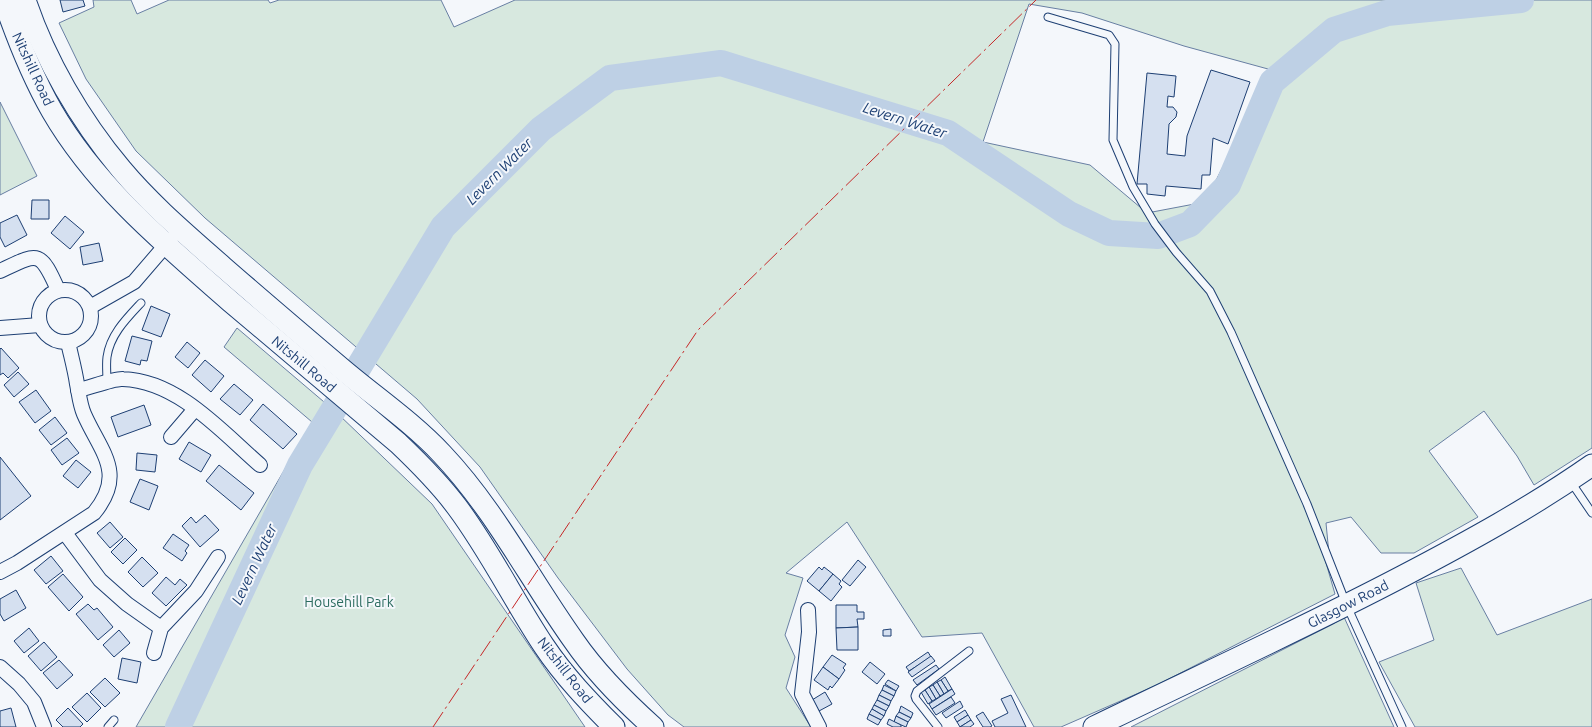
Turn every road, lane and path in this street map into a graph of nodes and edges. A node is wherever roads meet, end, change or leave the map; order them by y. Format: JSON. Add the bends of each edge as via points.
{"nodes":[{"id":1,"x":4,"y":0,"type":"edge"},
{"id":2,"x":25,"y":0,"type":"edge"},
{"id":3,"x":1048,"y":17,"type":"dead end"},
{"id":4,"x":180,"y":229,"type":"junction"},
{"id":5,"x":166,"y":245,"type":"junction"},
{"id":6,"x":0,"y":271,"type":"edge"},
{"id":7,"x":58,"y":290,"type":"junction"},
{"id":8,"x":141,"y":303,"type":"dead end"},
{"id":9,"x":90,"y":307,"type":"junction"},
{"id":10,"x":40,"y":325,"type":"junction"},
{"id":11,"x":0,"y":328,"type":"edge"},
{"id":12,"x":68,"y":342,"type":"junction"},
{"id":13,"x":107,"y":383,"type":"junction"},
{"id":14,"x":78,"y":390,"type":"junction"},
{"id":15,"x":195,"y":409,"type":"junction"},
{"id":16,"x":414,"y":426,"type":"junction"},
{"id":17,"x":171,"y":437,"type":"dead end"},
{"id":18,"x":398,"y":443,"type":"junction"},
{"id":19,"x":1592,"y":464,"type":"edge"},
{"id":20,"x":260,"y":465,"type":"dead end"},
{"id":21,"x":1570,"y":480,"type":"junction"},
{"id":22,"x":1592,"y":513,"type":"edge"},
{"id":23,"x":64,"y":533,"type":"junction"},
{"id":24,"x":218,"y":557,"type":"dead end"},
{"id":25,"x":0,"y":572,"type":"edge"},
{"id":26,"x":1347,"y":606,"type":"junction"},
{"id":27,"x":808,"y":610,"type":"dead end"},
{"id":28,"x":161,"y":628,"type":"junction"},
{"id":29,"x":969,"y":651,"type":"dead end"},
{"id":30,"x":154,"y":653,"type":"dead end"},
{"id":31,"x":0,"y":667,"type":"edge"},
{"id":32,"x":114,"y":720,"type":"dead end"},
{"id":33,"x":640,"y":723,"type":"edge"},
{"id":34,"x":44,"y":727,"type":"edge"},
{"id":35,"x":108,"y":727,"type":"edge"},
{"id":36,"x":614,"y":727,"type":"edge"},
{"id":37,"x":819,"y":727,"type":"edge"},
{"id":38,"x":938,"y":727,"type":"edge"},
{"id":39,"x":1094,"y":727,"type":"edge"},
{"id":40,"x":1402,"y":727,"type":"edge"}],
"edges":[{"from":1,"to":5,"type":"main road","name":"Nitshill Road","via":[[22,50],[53,112],[96,172]]},
{"from":2,"to":4,"type":"main road","name":"Nitshill Road","via":[[51,61],[88,123],[121,169]]},
{"from":3,"to":26,"type":"lane","via":[[1109,35],[1115,44],[1113,140],[1133,187],[1155,224],[1210,292],[1231,332]]},
{"from":4,"to":5,"type":"street"},
{"from":4,"to":16,"type":"main road","name":"Nitshill Road"},
{"from":5,"to":9,"type":"street","via":[[134,282]]},
{"from":5,"to":18,"type":"main road","name":"Nitshill Road"},
{"from":6,"to":7,"type":"street","via":[[37,257],[43,260]]},
{"from":7,"to":9,"type":"street","via":[[69,289],[79,293]]},
{"from":7,"to":10,"type":"street","via":[[45,297],[39,309]]},
{"from":8,"to":13,"type":"lane","via":[[119,327],[110,343]]},
{"from":9,"to":12,"type":"street","via":[[91,320],[87,331]]},
{"from":10,"to":11,"type":"street"},
{"from":10,"to":12,"type":"street","via":[[53,340]]},
{"from":12,"to":14,"type":"street"},
{"from":13,"to":14,"type":"street"},
{"from":13,"to":15,"type":"street","via":[[121,378],[154,384]]},
{"from":14,"to":23,"type":"street","via":[[83,413],[108,461],[110,474],[106,494],[94,513]]},
{"from":15,"to":17,"type":"street"},
{"from":15,"to":20,"type":"street"},
{"from":16,"to":18,"type":"main road"},
{"from":16,"to":33,"type":"main road","name":"Nitshill Road","via":[[488,509],[578,647]]},
{"from":18,"to":36,"type":"main road","name":"Nitshill Road","via":[[432,476],[457,507],[545,646],[569,679]]},
{"from":19,"to":21,"type":"main road","name":"Glasgow Road"},
{"from":21,"to":22,"type":"lane"},
{"from":21,"to":26,"type":"main road","name":"Glasgow Road","via":[[1463,545]]},
{"from":23,"to":25,"type":"street"},
{"from":23,"to":28,"type":"street","via":[[100,580]]},
{"from":24,"to":28,"type":"street","via":[[196,591]]},
{"from":26,"to":39,"type":"main road","name":"Glasgow Road"},
{"from":26,"to":40,"type":"lane"},
{"from":27,"to":37,"type":"street","via":[[809,632],[802,694]]},
{"from":28,"to":30,"type":"street"},
{"from":29,"to":38,"type":"lane","via":[[917,691],[916,699]]},
{"from":31,"to":34,"type":"street","via":[[34,702]]},
{"from":32,"to":35,"type":"lane"}]}
